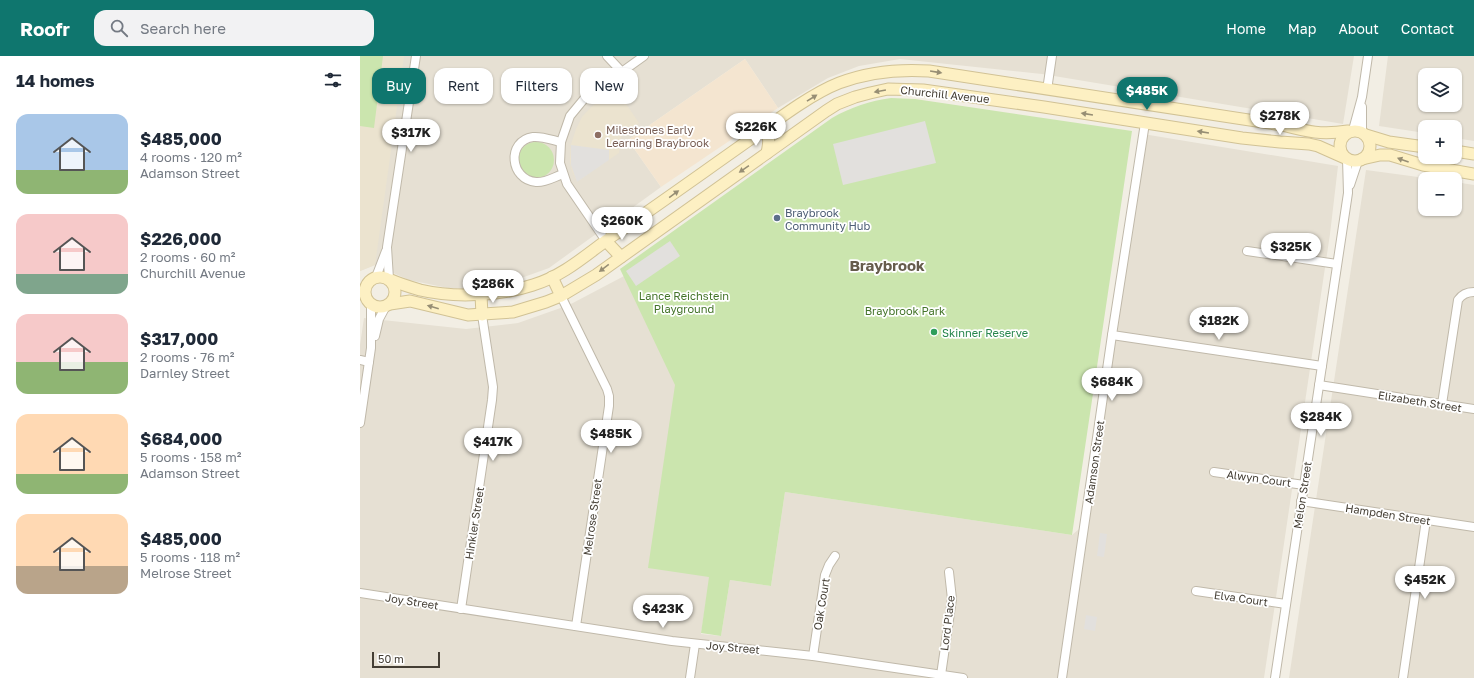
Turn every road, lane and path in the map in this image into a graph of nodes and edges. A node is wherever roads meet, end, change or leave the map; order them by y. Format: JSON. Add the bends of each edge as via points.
{"nodes":[{"id":1,"x":416,"y":56,"type":"edge"},
{"id":2,"x":607,"y":56,"type":"edge"},
{"id":3,"x":644,"y":56,"type":"edge"},
{"id":4,"x":1052,"y":56,"type":"edge"},
{"id":5,"x":1368,"y":56,"type":"edge"},
{"id":6,"x":618,"y":68,"type":"edge"},
{"id":7,"x":628,"y":68,"type":"edge"},
{"id":8,"x":1047,"y":90,"type":"junction"},
{"id":9,"x":580,"y":104,"type":"edge"},
{"id":10,"x":1148,"y":104,"type":"junction"},
{"id":11,"x":1044,"y":107,"type":"junction"},
{"id":12,"x":1145,"y":122,"type":"junction"},
{"id":13,"x":765,"y":129,"type":"junction"},
{"id":14,"x":1357,"y":132,"type":"junction"},
{"id":15,"x":561,"y":142,"type":"junction"},
{"id":16,"x":1418,"y":146,"type":"edge"},
{"id":17,"x":1462,"y":152,"type":"edge"},
{"id":18,"x":767,"y":153,"type":"junction"},
{"id":19,"x":1474,"y":154,"type":"edge"},
{"id":20,"x":1353,"y":159,"type":"junction"},
{"id":21,"x":563,"y":174,"type":"junction"},
{"id":22,"x":1474,"y":174,"type":"edge"},
{"id":23,"x":606,"y":241,"type":"junction"},
{"id":24,"x":387,"y":247,"type":"junction"},
{"id":25,"x":1247,"y":251,"type":"dead end"},
{"id":26,"x":621,"y":257,"type":"junction"},
{"id":27,"x":1337,"y":264,"type":"junction"},
{"id":28,"x":552,"y":277,"type":"junction"},
{"id":29,"x":369,"y":279,"type":"edge"},
{"id":30,"x":390,"y":280,"type":"junction"},
{"id":31,"x":1474,"y":292,"type":"edge"},
{"id":32,"x":481,"y":295,"type":"junction"},
{"id":33,"x":561,"y":296,"type":"junction"},
{"id":34,"x":366,"y":302,"type":"edge"},
{"id":35,"x":388,"y":305,"type":"junction"},
{"id":36,"x":482,"y":315,"type":"junction"},
{"id":37,"x":1112,"y":335,"type":"junction"},
{"id":38,"x":371,"y":348,"type":"junction"},
{"id":39,"x":360,"y":360,"type":"edge"},
{"id":40,"x":369,"y":362,"type":"junction"},
{"id":41,"x":1322,"y":366,"type":"junction"},
{"id":42,"x":1319,"y":385,"type":"junction"},
{"id":43,"x":1442,"y":404,"type":"junction"},
{"id":44,"x":1474,"y":409,"type":"edge"},
{"id":45,"x":360,"y":423,"type":"edge"},
{"id":46,"x":1214,"y":472,"type":"dead end"},
{"id":47,"x":1304,"y":485,"type":"junction"},
{"id":48,"x":1301,"y":501,"type":"junction"},
{"id":49,"x":1426,"y":520,"type":"junction"},
{"id":50,"x":1474,"y":527,"type":"edge"},
{"id":51,"x":835,"y":556,"type":"dead end"},
{"id":52,"x":949,"y":572,"type":"dead end"},
{"id":53,"x":1196,"y":591,"type":"dead end"},
{"id":54,"x":360,"y":593,"type":"edge"},
{"id":55,"x":1286,"y":604,"type":"junction"},
{"id":56,"x":461,"y":608,"type":"junction"},
{"id":57,"x":576,"y":626,"type":"junction"},
{"id":58,"x":696,"y":644,"type":"junction"},
{"id":59,"x":814,"y":656,"type":"junction"},
{"id":60,"x":941,"y":675,"type":"junction"},
{"id":61,"x":690,"y":678,"type":"edge"},
{"id":62,"x":963,"y":678,"type":"edge"},
{"id":63,"x":1062,"y":678,"type":"edge"},
{"id":64,"x":1275,"y":678,"type":"edge"},
{"id":65,"x":1403,"y":678,"type":"edge"}],
"edges":[{"from":1,"to":24,"type":"street"},
{"from":2,"to":6,"type":"street"},
{"from":3,"to":7,"type":"street"},
{"from":4,"to":8,"type":"street"},
{"from":5,"to":14,"type":"street"},
{"from":8,"to":10,"type":"main road","name":"Churchill Avenue"},
{"from":8,"to":11,"type":"main road"},
{"from":13,"to":8,"type":"main road","name":"Churchill Avenue","one_way":true,"via":[[839,83],[890,70],[929,71]]},
{"from":9,"to":15,"type":"street","via":[[570,116]]},
{"from":10,"to":12,"type":"main road","name":"Adamson Street"},
{"from":10,"to":14,"type":"main road","name":"Churchill Avenue","via":[[1312,132]]},
{"from":12,"to":11,"type":"main road","name":"Churchill Avenue","one_way":true},
{"from":11,"to":18,"type":"main road","name":"Churchill Avenue","one_way":true,"via":[[923,90],[888,89],[837,104]]},
{"from":20,"to":12,"type":"main road","name":"Churchill Avenue","one_way":true,"via":[[1309,144],[1250,139]]},
{"from":12,"to":37,"type":"street","name":"Adamson Street"},
{"from":13,"to":18,"type":"main road","via":[[770,142]]},
{"from":23,"to":13,"type":"main road","name":"Churchill Avenue","one_way":true},
{"from":14,"to":16,"type":"main road","name":"Churchill Avenue","via":[[1389,142]]},
{"from":14,"to":20,"type":"main road","via":[[1369,139],[1370,148],[1366,156]]},
{"from":14,"to":20,"type":"main road","via":[[1344,134],[1339,144],[1340,149]]},
{"from":15,"to":21,"type":"street","via":[[560,163]]},
{"from":15,"to":21,"type":"street","via":[[534,137],[523,141],[518,146],[514,165],[523,177],[536,182]]},
{"from":17,"to":19,"type":"main road"},
{"from":18,"to":26,"type":"main road","name":"Churchill Avenue","one_way":true},
{"from":22,"to":20,"type":"main road","one_way":true,"via":[[1424,166],[1390,155]]},
{"from":20,"to":27,"type":"street","name":"Melon Street"},
{"from":21,"to":23,"type":"street","via":[[571,191]]},
{"from":23,"to":26,"type":"main road"},
{"from":23,"to":28,"type":"main road","name":"Churchill Avenue"},
{"from":24,"to":29,"type":"street"},
{"from":24,"to":30,"type":"street"},
{"from":25,"to":27,"type":"street"},
{"from":26,"to":33,"type":"main road","name":"Churchill Avenue","one_way":true},
{"from":27,"to":41,"type":"street","name":"Melon Street"},
{"from":28,"to":32,"type":"main road","name":"Churchill Avenue","via":[[521,289]]},
{"from":28,"to":33,"type":"main road","name":"Melrose Street"},
{"from":29,"to":30,"type":"main road","via":[[385,277]]},
{"from":29,"to":34,"type":"main road","via":[[365,288]]},
{"from":30,"to":32,"type":"main road","name":"Churchill Avenue","via":[[431,292]]},
{"from":30,"to":35,"type":"main road","via":[[395,290],[393,300]]},
{"from":31,"to":43,"type":"street","via":[[1467,292],[1458,300]]},
{"from":32,"to":36,"type":"main road","name":"Hinkler Street"},
{"from":33,"to":36,"type":"main road","name":"Churchill Avenue","via":[[513,312]]},
{"from":33,"to":57,"type":"street","name":"Melrose Street","via":[[609,396]]},
{"from":34,"to":35,"type":"main road","via":[[381,307]]},
{"from":34,"to":38,"type":"street"},
{"from":36,"to":35,"type":"main road","name":"Churchill Avenue","one_way":true,"via":[[460,314],[410,301]]},
{"from":35,"to":38,"type":"street","via":[[379,319]]},
{"from":36,"to":56,"type":"street","name":"Hinkler Street","via":[[493,387]]},
{"from":37,"to":41,"type":"street"},
{"from":37,"to":63,"type":"street","name":"Adamson Street"},
{"from":38,"to":40,"type":"street"},
{"from":39,"to":40,"type":"street"},
{"from":40,"to":45,"type":"street"},
{"from":41,"to":42,"type":"street","name":"Melon Street"},
{"from":42,"to":43,"type":"street","name":"Elizabeth Street"},
{"from":42,"to":47,"type":"street","name":"Melon Street"},
{"from":43,"to":44,"type":"street","name":"Elizabeth Street"},
{"from":46,"to":47,"type":"street","name":"Alwyn Court"},
{"from":47,"to":48,"type":"street","name":"Melon Street"},
{"from":48,"to":49,"type":"street","name":"Hampden Street"},
{"from":48,"to":55,"type":"street","name":"Melon Street"},
{"from":49,"to":50,"type":"street","name":"Hampden Street"},
{"from":49,"to":65,"type":"street"},
{"from":51,"to":59,"type":"street","name":"Oak Court","via":[[825,575]]},
{"from":52,"to":60,"type":"street","name":"Lord Place","via":[[952,599]]},
{"from":53,"to":55,"type":"street","name":"Elva Court"},
{"from":54,"to":56,"type":"street","name":"Joy Street"},
{"from":55,"to":64,"type":"street","name":"Melon Street"},
{"from":56,"to":57,"type":"street","name":"Joy Street"},
{"from":57,"to":58,"type":"street","name":"Joy Street"},
{"from":58,"to":59,"type":"street","name":"Joy Street"},
{"from":58,"to":61,"type":"street"},
{"from":59,"to":60,"type":"street","name":"Joy Street"},
{"from":60,"to":62,"type":"street","name":"Joy Street"}]}
